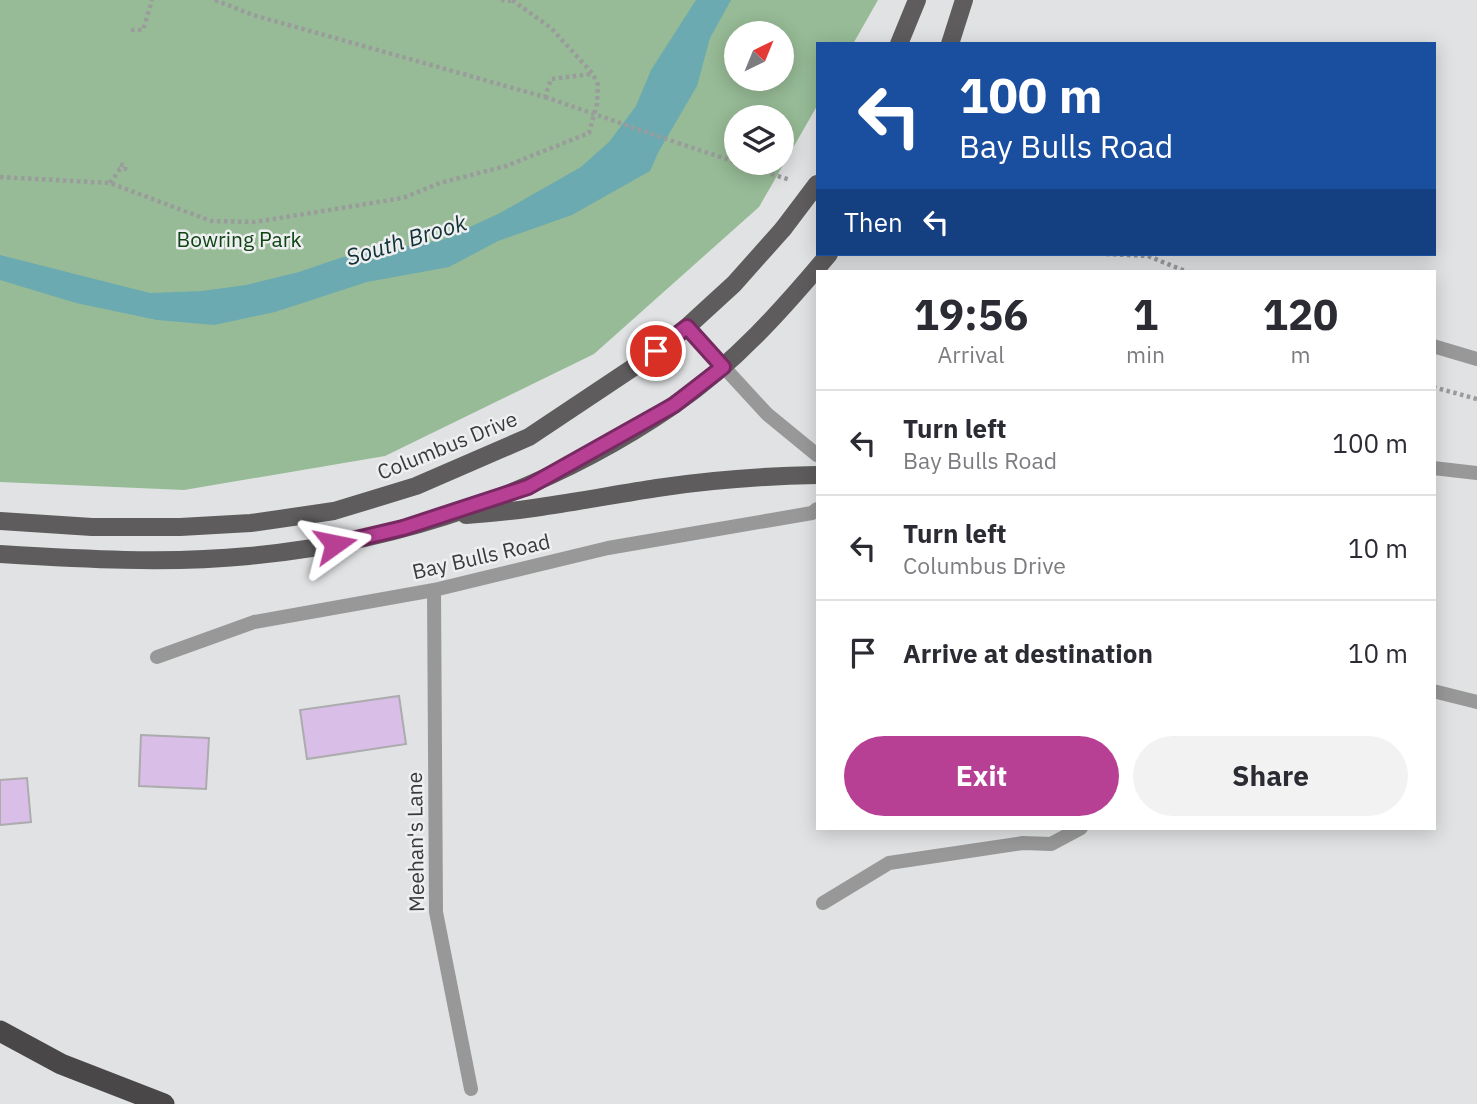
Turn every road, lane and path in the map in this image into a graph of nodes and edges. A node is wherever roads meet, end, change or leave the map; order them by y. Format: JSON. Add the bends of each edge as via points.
{"nodes":[{"id":1,"x":152,"y":0,"type":"edge"},
{"id":2,"x":215,"y":0,"type":"edge"},
{"id":3,"x":501,"y":0,"type":"edge"},
{"id":4,"x":917,"y":0,"type":"edge"},
{"id":5,"x":964,"y":0,"type":"edge"},
{"id":6,"x":512,"y":1,"type":"edge"},
{"id":7,"x":131,"y":30,"type":"dead end"},
{"id":8,"x":900,"y":42,"type":"edge"},
{"id":9,"x":951,"y":42,"type":"edge"},
{"id":10,"x":593,"y":74,"type":"junction"},
{"id":11,"x":545,"y":97,"type":"junction"},
{"id":12,"x":120,"y":164,"type":"dead end"},
{"id":13,"x":0,"y":177,"type":"edge"},
{"id":14,"x":793,"y":181,"type":"dead end"},
{"id":15,"x":110,"y":183,"type":"junction"},
{"id":16,"x":816,"y":185,"type":"edge"},
{"id":17,"x":827,"y":256,"type":"edge"},
{"id":18,"x":1147,"y":256,"type":"edge"},
{"id":19,"x":1182,"y":270,"type":"edge"},
{"id":20,"x":687,"y":327,"type":"junction"},
{"id":21,"x":1436,"y":347,"type":"edge"},
{"id":22,"x":1477,"y":359,"type":"edge"},
{"id":23,"x":723,"y":367,"type":"junction"},
{"id":24,"x":1436,"y":388,"type":"edge"},
{"id":25,"x":1477,"y":399,"type":"edge"},
{"id":26,"x":816,"y":454,"type":"edge"},
{"id":27,"x":1436,"y":468,"type":"edge"},
{"id":28,"x":1477,"y":473,"type":"edge"},
{"id":29,"x":816,"y":475,"type":"edge"},
{"id":30,"x":816,"y":510,"type":"edge"},
{"id":31,"x":445,"y":516,"type":"junction"},
{"id":32,"x":0,"y":521,"type":"edge"},
{"id":33,"x":0,"y":554,"type":"edge"},
{"id":34,"x":435,"y":590,"type":"junction"},
{"id":35,"x":157,"y":657,"type":"dead end"},
{"id":36,"x":1436,"y":692,"type":"edge"},
{"id":37,"x":1477,"y":702,"type":"edge"},
{"id":38,"x":1077,"y":830,"type":"edge"},
{"id":39,"x":823,"y":904,"type":"dead end"},
{"id":40,"x":0,"y":1031,"type":"edge"},
{"id":41,"x":471,"y":1089,"type":"dead end"},
{"id":42,"x":164,"y":1104,"type":"edge"}],
"edges":[{"from":1,"to":7,"type":"path","via":[[143,30]]},
{"from":2,"to":11,"type":"path","via":[[253,15]]},
{"from":3,"to":6,"type":"path"},
{"from":4,"to":8,"type":"main road"},
{"from":5,"to":9,"type":"main road"},
{"from":6,"to":10,"type":"path","via":[[551,28]]},
{"from":10,"to":11,"type":"path","via":[[551,79]]},
{"from":10,"to":15,"type":"path","via":[[597,104],[589,133],[506,166],[440,183],[404,198],[255,222],[211,220]]},
{"from":11,"to":14,"type":"path","bridge":true},
{"from":12,"to":15,"type":"path","via":[[125,169]]},
{"from":13,"to":15,"type":"path"},
{"from":16,"to":20,"type":"main road","name":"Columbus Drive","bridge":true,"via":[[734,284]]},
{"from":17,"to":23,"type":"main road","via":[[779,314]]},
{"from":18,"to":19,"type":"path"},
{"from":20,"to":23,"type":"street"},
{"from":20,"to":32,"type":"main road","name":"Columbus Drive","via":[[529,437],[416,486],[365,502],[251,523],[180,527]]},
{"from":21,"to":22,"type":"street"},
{"from":23,"to":26,"type":"street","via":[[767,414]]},
{"from":23,"to":31,"type":"main road","via":[[674,405],[604,447],[528,487]]},
{"from":24,"to":25,"type":"path"},
{"from":27,"to":28,"type":"street"},
{"from":29,"to":31,"type":"main road","via":[[731,480],[515,512]]},
{"from":30,"to":34,"type":"street","name":"Bay Bulls Road","via":[[608,548]]},
{"from":31,"to":33,"type":"main road","via":[[381,535],[246,557],[137,560]]},
{"from":34,"to":35,"type":"street","name":"Bay Bulls Road","via":[[254,622]]},
{"from":34,"to":41,"type":"street","name":"Meehan's Lane","via":[[436,912]]},
{"from":36,"to":37,"type":"street"},
{"from":38,"to":39,"type":"street","via":[[1051,844],[1023,842],[889,863]]},
{"from":40,"to":42,"type":"highway","via":[[61,1064]]}]}
